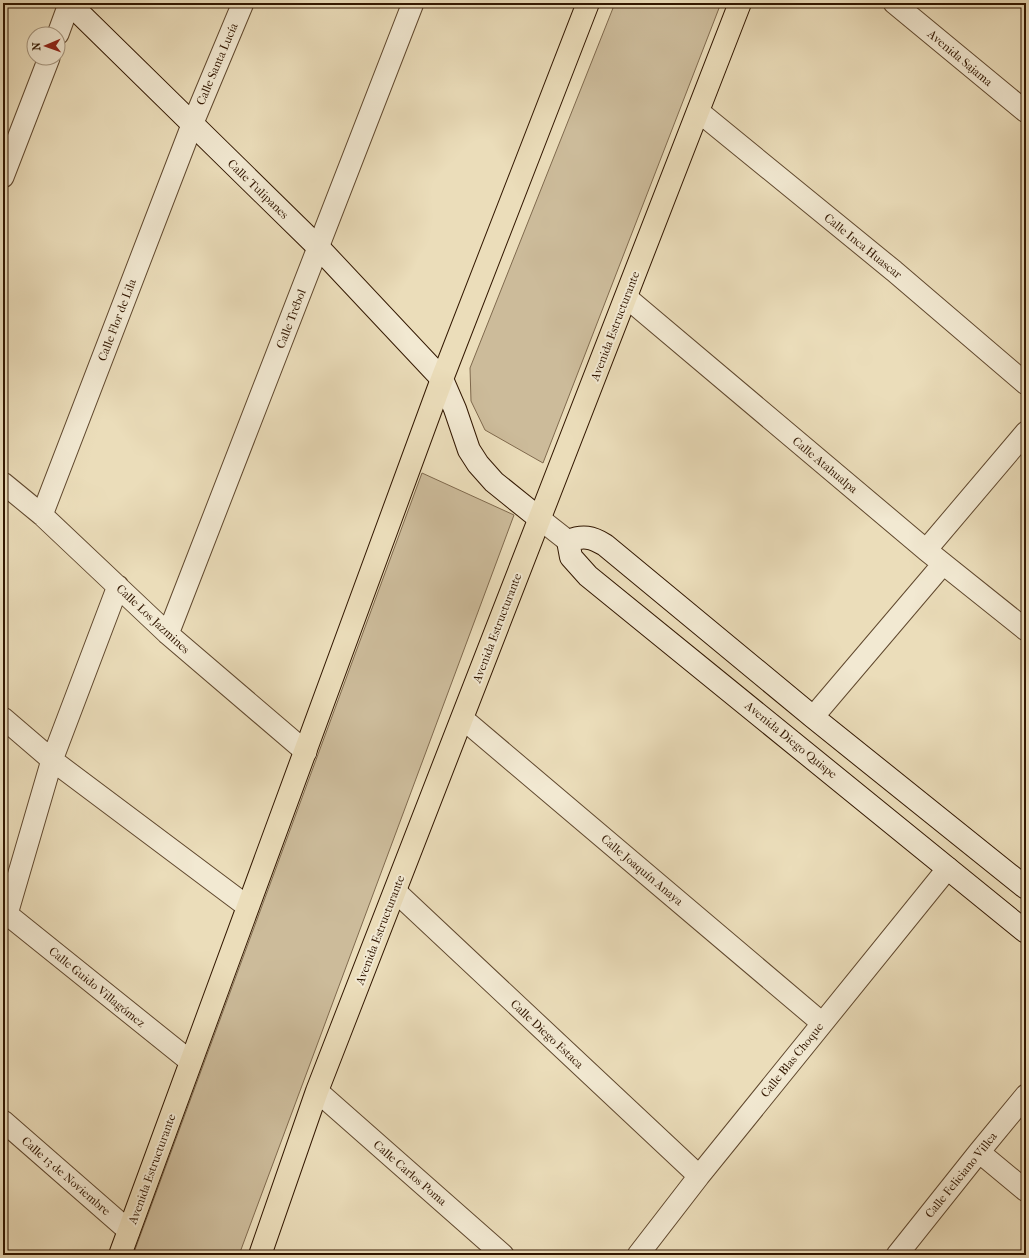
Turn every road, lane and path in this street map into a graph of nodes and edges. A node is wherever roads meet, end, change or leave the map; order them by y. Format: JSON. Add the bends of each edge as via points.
{"nodes":[{"id":1,"x":69,"y":3,"type":"edge"},
{"id":2,"x":243,"y":3,"type":"edge"},
{"id":3,"x":413,"y":3,"type":"edge"},
{"id":4,"x":588,"y":3,"type":"edge"},
{"id":5,"x":740,"y":3,"type":"edge"},
{"id":6,"x":894,"y":3,"type":"edge"},
{"id":7,"x":61,"y":26,"type":"edge"},
{"id":8,"x":46,"y":66,"type":"edge"},
{"id":9,"x":698,"y":111,"type":"junction"},
{"id":10,"x":1026,"y":111,"type":"edge"},
{"id":11,"x":192,"y":125,"type":"junction"},
{"id":12,"x":3,"y":177,"type":"edge"},
{"id":13,"x":319,"y":248,"type":"junction"},
{"id":14,"x":626,"y":297,"type":"junction"},
{"id":15,"x":442,"y":379,"type":"junction"},
{"id":16,"x":1026,"y":384,"type":"edge"},
{"id":17,"x":1026,"y":432,"type":"edge"},
{"id":18,"x":3,"y":483,"type":"edge"},
{"id":19,"x":42,"y":516,"type":"junction"},
{"id":20,"x":540,"y":519,"type":"junction"},
{"id":21,"x":568,"y":541,"type":"junction"},
{"id":22,"x":926,"y":550,"type":"junction"},
{"id":23,"x":943,"y":564,"type":"junction"},
{"id":24,"x":118,"y":586,"type":"junction"},
{"id":25,"x":1026,"y":630,"type":"edge"},
{"id":26,"x":168,"y":634,"type":"junction"},
{"id":27,"x":813,"y":717,"type":"junction"},
{"id":28,"x":3,"y":718,"type":"edge"},
{"id":29,"x":462,"y":718,"type":"junction"},
{"id":30,"x":306,"y":752,"type":"junction"},
{"id":31,"x":52,"y":760,"type":"junction"},
{"id":32,"x":948,"y":868,"type":"junction"},
{"id":33,"x":1026,"y":888,"type":"edge"},
{"id":34,"x":395,"y":891,"type":"junction"},
{"id":35,"x":248,"y":908,"type":"junction"},
{"id":36,"x":5,"y":913,"type":"edge"},
{"id":37,"x":1026,"y":932,"type":"edge"},
{"id":38,"x":822,"y":1023,"type":"junction"},
{"id":39,"x":191,"y":1062,"type":"junction"},
{"id":40,"x":317,"y":1091,"type":"junction"},
{"id":41,"x":1026,"y":1096,"type":"edge"},
{"id":42,"x":3,"y":1121,"type":"edge"},
{"id":43,"x":979,"y":1152,"type":"junction"},
{"id":44,"x":699,"y":1176,"type":"junction"},
{"id":45,"x":1026,"y":1191,"type":"edge"},
{"id":46,"x":129,"y":1231,"type":"junction"},
{"id":47,"x":120,"y":1255,"type":"edge"},
{"id":48,"x":260,"y":1255,"type":"edge"},
{"id":49,"x":503,"y":1255,"type":"edge"},
{"id":50,"x":638,"y":1255,"type":"edge"},
{"id":51,"x":897,"y":1255,"type":"edge"}],
"edges":[{"from":1,"to":7,"type":"street"},
{"from":1,"to":11,"type":"street","name":"Calle Tulipanes"},
{"from":2,"to":11,"type":"street","name":"Calle Santa Lucía"},
{"from":3,"to":13,"type":"street","name":"Calle Trébol"},
{"from":4,"to":15,"type":"main road","name":"Avenida Estructurante"},
{"from":5,"to":9,"type":"main road","name":"Avenida Estructurante"},
{"from":6,"to":10,"type":"street","name":"Avenida Sajama"},
{"from":8,"to":12,"type":"street"},
{"from":9,"to":14,"type":"main road","name":"Avenida Estructurante"},
{"from":9,"to":16,"type":"street","name":"Calle Inca Huascar","via":[[894,271]]},
{"from":11,"to":13,"type":"street","name":"Calle Tulipanes"},
{"from":11,"to":19,"type":"street","name":"Calle Flor de Lila"},
{"from":13,"to":15,"type":"street","name":"Calle Tulipanes"},
{"from":13,"to":26,"type":"street","name":"Calle Trébol"},
{"from":14,"to":20,"type":"main road","name":"Avenida Estructurante"},
{"from":14,"to":22,"type":"street","name":"Calle Atahualpa"},
{"from":15,"to":20,"type":"street","via":[[469,450],[475,459],[494,482]]},
{"from":15,"to":30,"type":"main road","name":"Avenida Estructurante"},
{"from":17,"to":22,"type":"street"},
{"from":18,"to":19,"type":"street","name":"Calle Los Jazmines"},
{"from":19,"to":24,"type":"street","name":"Calle Los Jazmines"},
{"from":20,"to":21,"type":"street"},
{"from":20,"to":29,"type":"main road","name":"Avenida Estructurante"},
{"from":21,"to":27,"type":"street","via":[[584,536],[594,538],[605,545]]},
{"from":21,"to":32,"type":"street","name":"Avenida Diego Quispe","via":[[571,557],[588,576]]},
{"from":22,"to":23,"type":"street","name":"Calle Atahualpa"},
{"from":23,"to":25,"type":"street","name":"Calle Atahualpa"},
{"from":23,"to":27,"type":"street"},
{"from":24,"to":26,"type":"street","name":"Calle Los Jazmines"},
{"from":24,"to":31,"type":"street"},
{"from":26,"to":30,"type":"street","name":"Calle Los Jazmines"},
{"from":27,"to":33,"type":"street"},
{"from":28,"to":31,"type":"street"},
{"from":29,"to":34,"type":"main road","name":"Avenida Estructurante"},
{"from":29,"to":38,"type":"street","name":"Calle Joaquín Anaya"},
{"from":30,"to":35,"type":"main road","name":"Avenida Estructurante"},
{"from":31,"to":35,"type":"street"},
{"from":31,"to":36,"type":"street"},
{"from":32,"to":37,"type":"street","name":"Avenida Diego Quispe"},
{"from":32,"to":38,"type":"street","name":"Calle Blas Choque"},
{"from":34,"to":40,"type":"main road","name":"Avenida Estructurante"},
{"from":34,"to":44,"type":"street","name":"Calle Diego Estaca"},
{"from":35,"to":39,"type":"main road","name":"Avenida Estructurante"},
{"from":36,"to":39,"type":"street","name":"Calle Guido Villagómez"},
{"from":38,"to":44,"type":"street","name":"Calle Blas Choque"},
{"from":39,"to":46,"type":"main road","name":"Avenida Estructurante"},
{"from":40,"to":48,"type":"main road","name":"Avenida Estructurante"},
{"from":40,"to":49,"type":"street","name":"Calle Carlos Poma"},
{"from":41,"to":43,"type":"street","name":"Calle Feliciano Villca"},
{"from":42,"to":46,"type":"street","name":"Calle 13 de Noviembre"},
{"from":43,"to":45,"type":"street"},
{"from":43,"to":51,"type":"street","name":"Calle Feliciano Villca"},
{"from":44,"to":50,"type":"street","name":"Calle Blas Choque"},
{"from":46,"to":47,"type":"main road","name":"Avenida Estructurante"}]}
